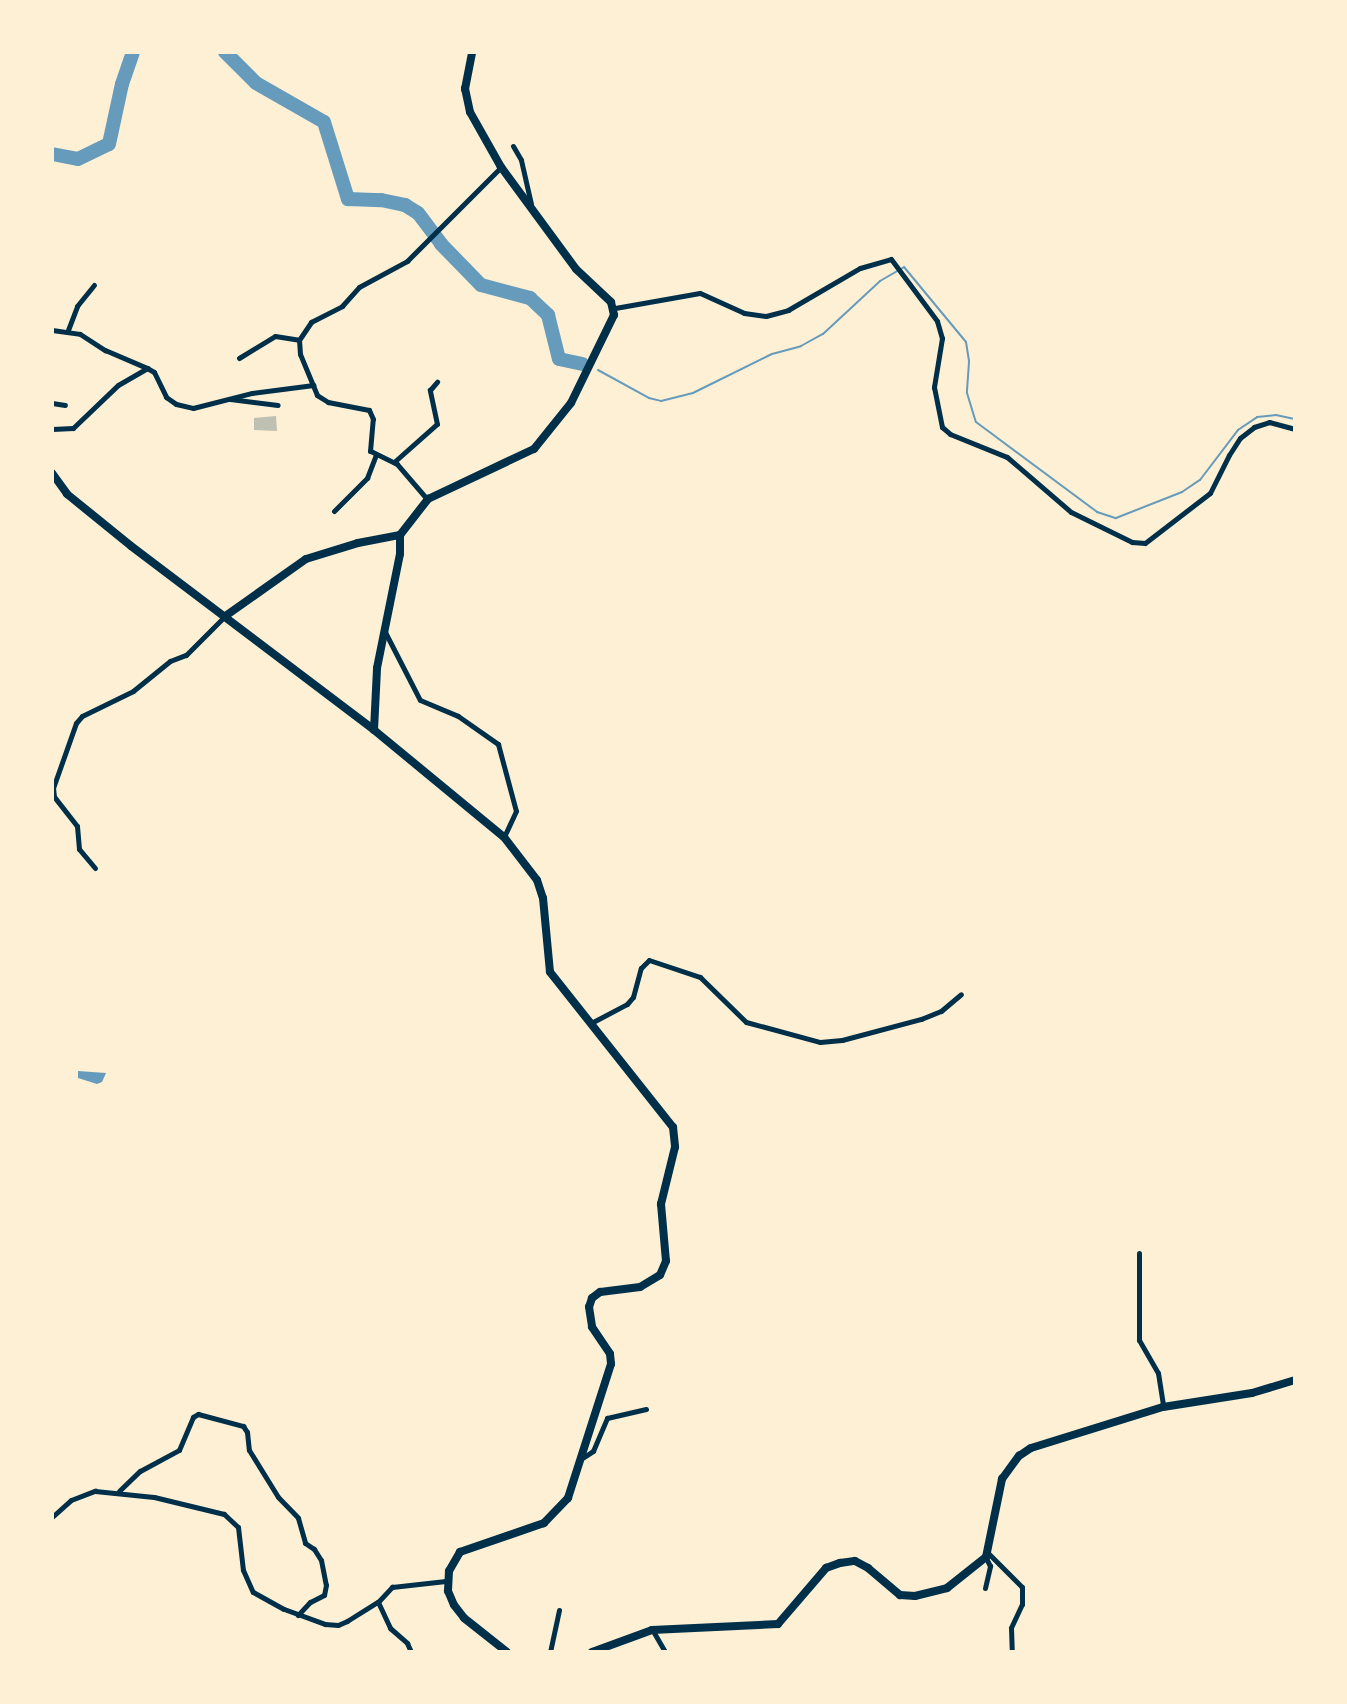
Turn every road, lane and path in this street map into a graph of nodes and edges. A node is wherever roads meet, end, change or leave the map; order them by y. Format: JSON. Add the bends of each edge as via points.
{"nodes":[{"id":1,"x":472,"y":52,"type":"edge"},
{"id":2,"x":513,"y":146,"type":"dead end"},
{"id":3,"x":501,"y":167,"type":"junction"},
{"id":4,"x":532,"y":209,"type":"junction"},
{"id":5,"x":94,"y":285,"type":"dead end"},
{"id":6,"x":615,"y":308,"type":"junction"},
{"id":7,"x":52,"y":330,"type":"edge"},
{"id":8,"x":68,"y":330,"type":"junction"},
{"id":9,"x":299,"y":340,"type":"junction"},
{"id":10,"x":239,"y":358,"type":"dead end"},
{"id":11,"x":147,"y":368,"type":"junction"},
{"id":12,"x":437,"y":382,"type":"dead end"},
{"id":13,"x":313,"y":385,"type":"junction"},
{"id":14,"x":230,"y":399,"type":"junction"},
{"id":15,"x":52,"y":403,"type":"edge"},
{"id":16,"x":65,"y":405,"type":"dead end"},
{"id":17,"x":278,"y":405,"type":"dead end"},
{"id":18,"x":52,"y":429,"type":"edge"},
{"id":19,"x":1295,"y":429,"type":"edge"},
{"id":20,"x":376,"y":455,"type":"junction"},
{"id":21,"x":394,"y":462,"type":"junction"},
{"id":22,"x":52,"y":473,"type":"edge"},
{"id":23,"x":428,"y":499,"type":"junction"},
{"id":24,"x":334,"y":511,"type":"dead end"},
{"id":25,"x":400,"y":535,"type":"junction"},
{"id":26,"x":224,"y":617,"type":"junction"},
{"id":27,"x":385,"y":631,"type":"junction"},
{"id":28,"x":374,"y":730,"type":"junction"},
{"id":29,"x":504,"y":837,"type":"junction"},
{"id":30,"x":95,"y":868,"type":"dead end"},
{"id":31,"x":961,"y":994,"type":"dead end"},
{"id":32,"x":591,"y":1023,"type":"junction"},
{"id":33,"x":1139,"y":1253,"type":"dead end"},
{"id":34,"x":1295,"y":1380,"type":"edge"},
{"id":35,"x":1163,"y":1407,"type":"junction"},
{"id":36,"x":646,"y":1409,"type":"dead end"},
{"id":37,"x":584,"y":1457,"type":"junction"},
{"id":38,"x":119,"y":1491,"type":"junction"},
{"id":39,"x":52,"y":1517,"type":"edge"},
{"id":40,"x":987,"y":1555,"type":"junction"},
{"id":41,"x":446,"y":1581,"type":"junction"},
{"id":42,"x":985,"y":1588,"type":"dead end"},
{"id":43,"x":378,"y":1602,"type":"junction"},
{"id":44,"x":559,"y":1610,"type":"dead end"},
{"id":45,"x":298,"y":1615,"type":"junction"},
{"id":46,"x":652,"y":1630,"type":"junction"},
{"id":47,"x":411,"y":1652,"type":"edge"},
{"id":48,"x":507,"y":1652,"type":"edge"},
{"id":49,"x":550,"y":1652,"type":"edge"},
{"id":50,"x":592,"y":1652,"type":"edge"},
{"id":51,"x":665,"y":1652,"type":"edge"},
{"id":52,"x":1012,"y":1652,"type":"edge"}],
"edges":[{"from":1,"to":3,"type":"main road","via":[[465,101]]},
{"from":2,"to":4,"type":"street"},
{"from":3,"to":4,"type":"main road"},
{"from":3,"to":9,"type":"street","via":[[407,261],[311,322]]},
{"from":4,"to":6,"type":"main road","via":[[576,269]]},
{"from":5,"to":8,"type":"street","via":[[77,306]]},
{"from":6,"to":19,"type":"street","via":[[700,293],[744,313],[766,316],[891,259],[937,321],[942,338],[934,387],[942,427],[1007,457],[1071,512],[1132,542],[1145,543],[1210,493],[1235,446],[1254,427],[1269,422]]},
{"from":6,"to":23,"type":"main road","via":[[571,403],[534,449]]},
{"from":7,"to":8,"type":"street"},
{"from":8,"to":11,"type":"street"},
{"from":9,"to":10,"type":"street","via":[[275,336]]},
{"from":9,"to":13,"type":"street"},
{"from":11,"to":14,"type":"street","via":[[176,404],[193,408]]},
{"from":11,"to":18,"type":"street","via":[[118,385],[73,428]]},
{"from":12,"to":21,"type":"street","via":[[430,390],[437,424]]},
{"from":13,"to":14,"type":"street"},
{"from":13,"to":20,"type":"street","via":[[328,402],[372,413],[370,451]]},
{"from":14,"to":17,"type":"street"},
{"from":15,"to":16,"type":"street"},
{"from":20,"to":21,"type":"street"},
{"from":20,"to":24,"type":"street","via":[[367,478]]},
{"from":21,"to":23,"type":"street"},
{"from":22,"to":26,"type":"main road","via":[[67,494]]},
{"from":23,"to":25,"type":"main road"},
{"from":25,"to":26,"type":"main road","via":[[306,559]]},
{"from":25,"to":27,"type":"main road"},
{"from":26,"to":28,"type":"main road"},
{"from":26,"to":30,"type":"street","via":[[186,655],[76,723],[54,797],[77,826],[79,849]]},
{"from":27,"to":28,"type":"main road","via":[[374,693]]},
{"from":27,"to":29,"type":"street","via":[[420,700],[458,716],[498,744],[516,811]]},
{"from":28,"to":29,"type":"main road"},
{"from":29,"to":32,"type":"main road","via":[[537,880],[550,972]]},
{"from":31,"to":32,"type":"street","via":[[921,1019],[820,1042],[746,1022],[700,977],[649,960],[627,1004]]},
{"from":32,"to":37,"type":"main road","via":[[667,1118],[675,1147],[661,1204],[667,1242],[660,1275],[640,1287],[600,1292],[589,1307],[592,1327],[611,1364]]},
{"from":33,"to":35,"type":"street","via":[[1139,1340],[1158,1373]]},
{"from":34,"to":35,"type":"main road","via":[[1252,1393]]},
{"from":35,"to":40,"type":"main road","via":[[1019,1456],[1002,1479]]},
{"from":36,"to":37,"type":"street","via":[[607,1418],[593,1451]]},
{"from":37,"to":41,"type":"main road","via":[[557,1513],[528,1531],[460,1552]]},
{"from":38,"to":39,"type":"street","via":[[84,1494]]},
{"from":38,"to":45,"type":"street","via":[[224,1514],[238,1527],[243,1570],[253,1592]]},
{"from":38,"to":45,"type":"street","via":[[140,1471],[179,1450],[198,1414],[243,1426],[249,1450],[298,1518],[305,1543],[321,1560],[324,1595]]},
{"from":40,"to":42,"type":"street"},
{"from":40,"to":46,"type":"main road","via":[[947,1588],[915,1596],[900,1595],[855,1561],[840,1563],[826,1568],[778,1624]]},
{"from":40,"to":52,"type":"street","via":[[1022,1587],[1022,1604],[1011,1628]]},
{"from":41,"to":43,"type":"street","via":[[392,1587]]},
{"from":41,"to":48,"type":"main road","via":[[464,1618]]},
{"from":43,"to":45,"type":"street","via":[[338,1625]]},
{"from":43,"to":47,"type":"street","via":[[390,1628]]},
{"from":44,"to":49,"type":"street"},
{"from":46,"to":50,"type":"main road"},
{"from":46,"to":51,"type":"street"}]}
